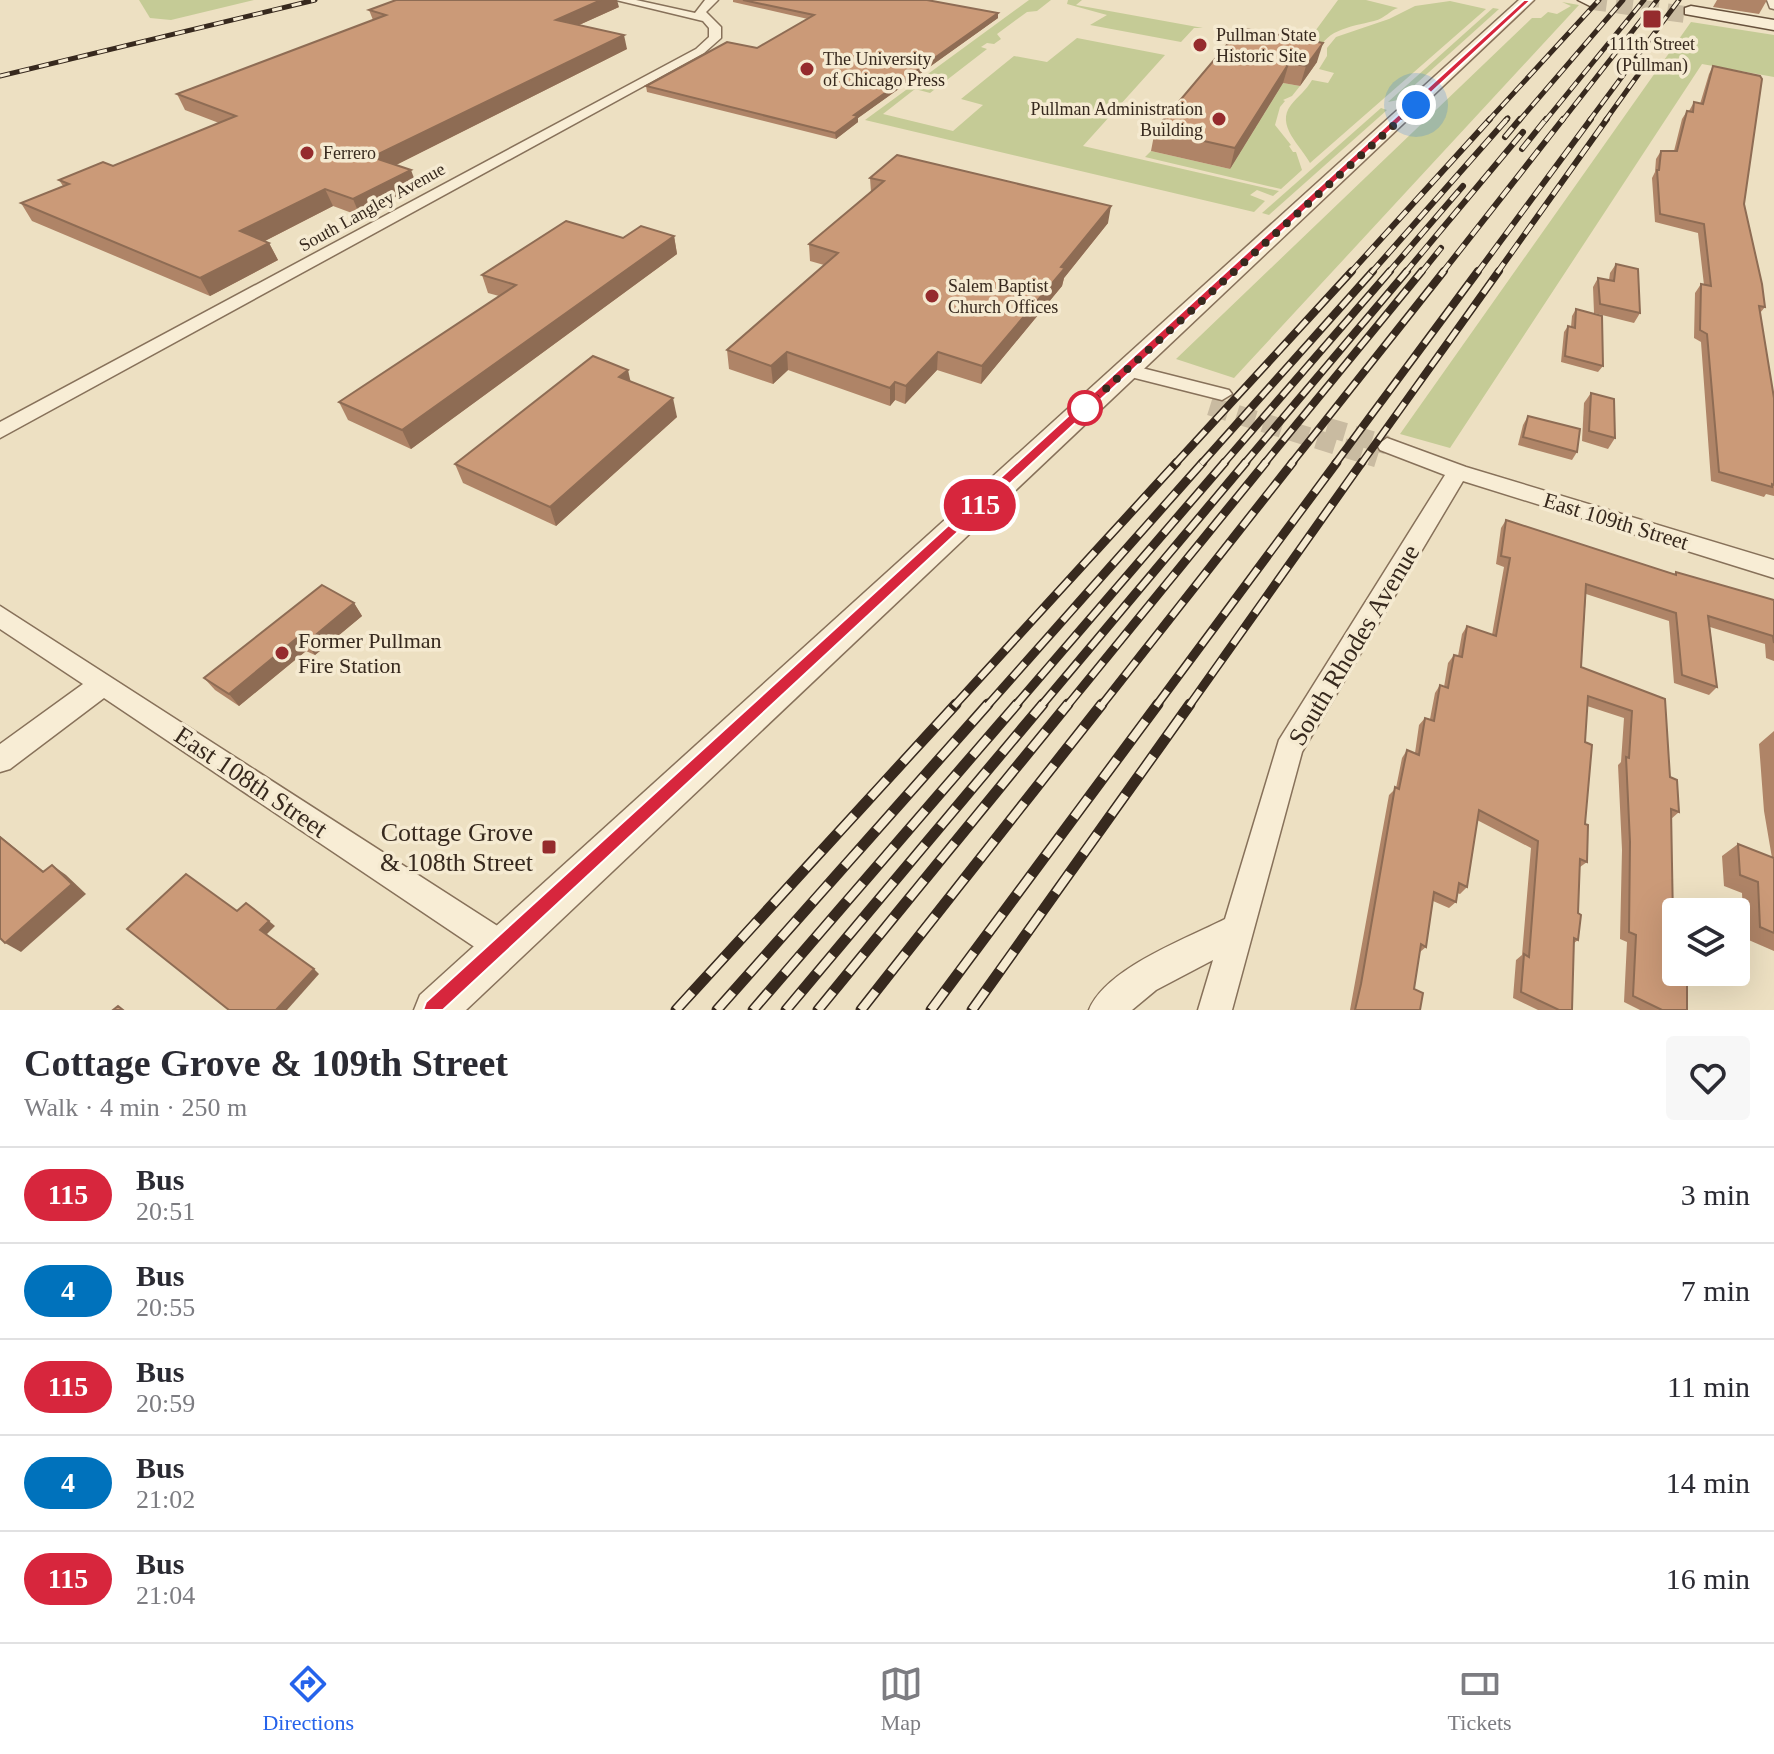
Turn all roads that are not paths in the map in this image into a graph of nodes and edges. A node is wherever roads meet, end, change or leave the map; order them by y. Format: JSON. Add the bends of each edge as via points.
{"nodes":[{"id":1,"x":621,"y":0,"type":"edge"},
{"id":2,"x":713,"y":0,"type":"edge"},
{"id":3,"x":1527,"y":0,"type":"edge"},
{"id":4,"x":1772,"y":0,"type":"edge"},
{"id":5,"x":1774,"y":6,"type":"edge"},
{"id":6,"x":1690,"y":13,"type":"tunnel mouth"},
{"id":7,"x":705,"y":18,"type":"junction"},
{"id":8,"x":1774,"y":25,"type":"edge"},
{"id":9,"x":1126,"y":370,"type":"junction"},
{"id":10,"x":1216,"y":400,"type":"tunnel mouth"},
{"id":11,"x":0,"y":431,"type":"edge"},
{"id":12,"x":1382,"y":452,"type":"tunnel mouth"},
{"id":13,"x":1458,"y":472,"type":"junction"},
{"id":14,"x":1774,"y":569,"type":"edge"},
{"id":15,"x":0,"y":616,"type":"edge"},
{"id":16,"x":103,"y":684,"type":"junction"},
{"id":17,"x":0,"y":760,"type":"edge"},
{"id":18,"x":1237,"y":930,"type":"junction"},
{"id":19,"x":502,"y":947,"type":"junction"},
{"id":20,"x":435,"y":1010,"type":"edge"},
{"id":21,"x":1106,"y":1010,"type":"edge"},
{"id":22,"x":1215,"y":1010,"type":"edge"}],
"edges":[{"from":1,"to":7,"type":"street"},
{"from":2,"to":7,"type":"street","name":"South Langley Avenue","via":[[701,8]]},
{"from":3,"to":9,"type":"street"},
{"from":4,"to":5,"type":"street"},
{"from":6,"to":8,"type":"main road"},
{"from":7,"to":11,"type":"street","name":"South Langley Avenue","via":[[717,32],[700,51]]},
{"from":9,"to":10,"type":"street","via":[[1156,390]]},
{"from":9,"to":19,"type":"street"},
{"from":12,"to":13,"type":"street","name":"East 109th Street"},
{"from":13,"to":14,"type":"street","name":"East 109th Street"},
{"from":13,"to":18,"type":"street","name":"South Rhodes Avenue","via":[[1289,749]]},
{"from":15,"to":16,"type":"street","name":"East 108th Street"},
{"from":16,"to":17,"type":"street"},
{"from":16,"to":19,"type":"street","name":"East 108th Street"},
{"from":18,"to":21,"type":"street","via":[[1144,978]]},
{"from":18,"to":22,"type":"street","name":"South Rhodes Avenue"},
{"from":19,"to":20,"type":"street"}]}
